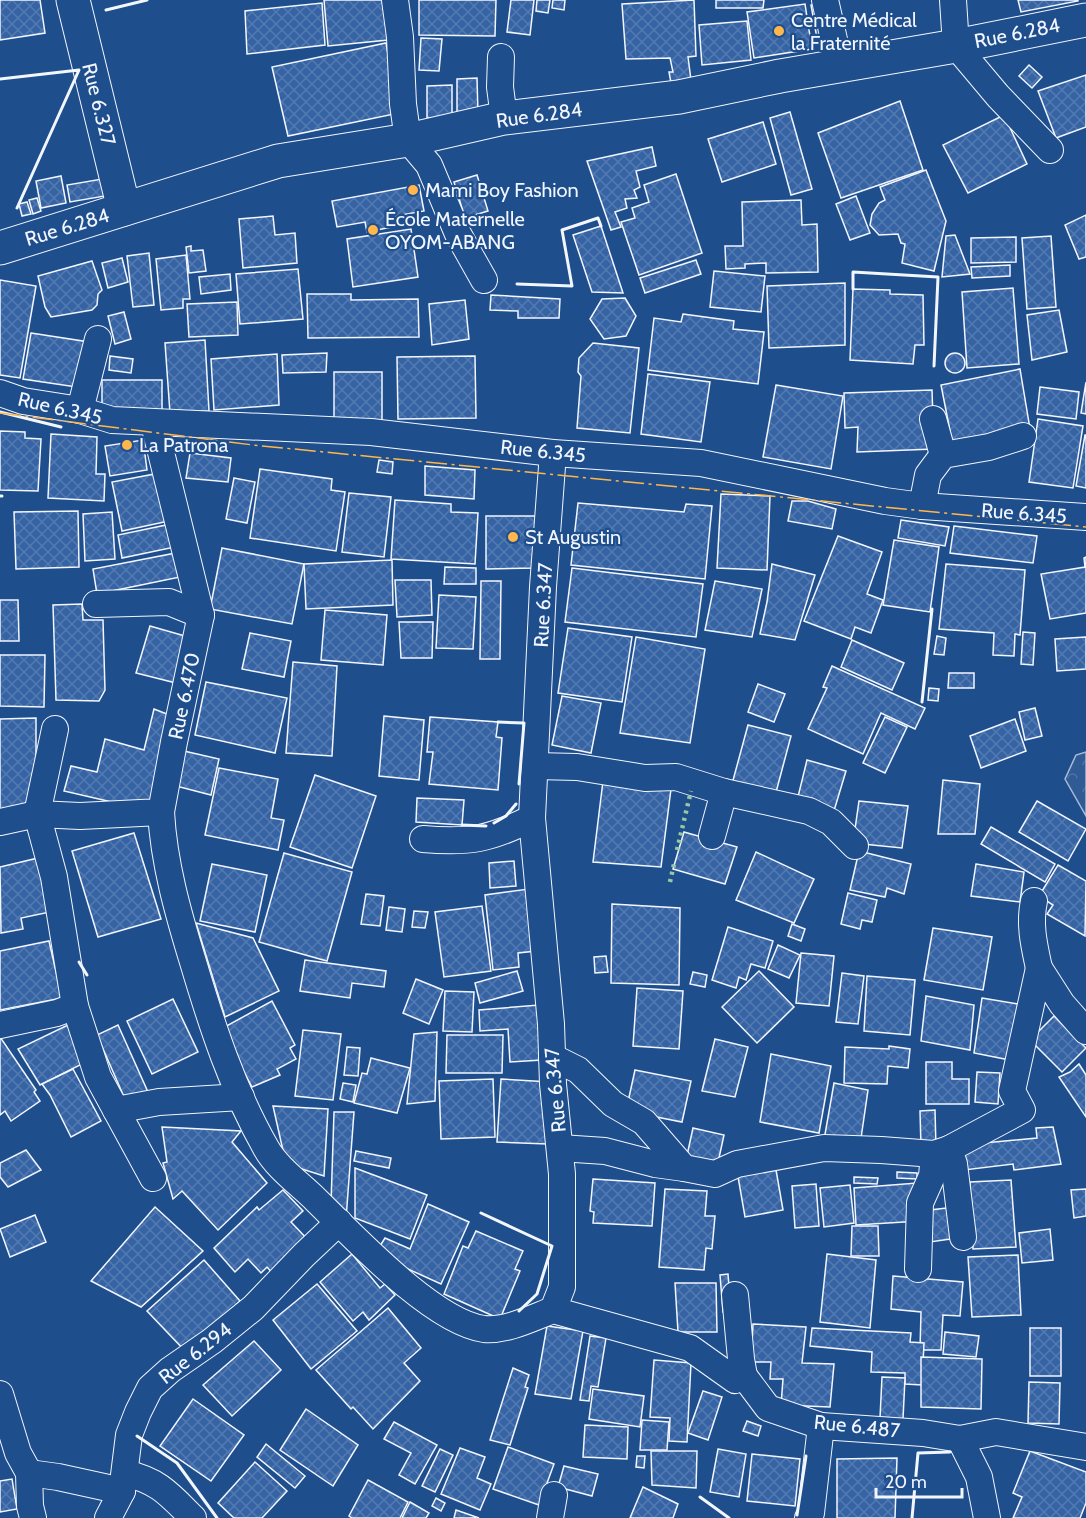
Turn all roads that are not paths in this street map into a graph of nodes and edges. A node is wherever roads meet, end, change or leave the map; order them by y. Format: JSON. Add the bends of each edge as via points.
{"nodes":[{"id":1,"x":73,"y":0,"type":"edge"},
{"id":2,"x":395,"y":0,"type":"edge"},
{"id":3,"x":825,"y":0,"type":"edge"},
{"id":4,"x":952,"y":0,"type":"edge"},
{"id":5,"x":1086,"y":20,"type":"edge"},
{"id":6,"x":956,"y":46,"type":"junction"},
{"id":7,"x":501,"y":57,"type":"dead end"},
{"id":8,"x":835,"y":68,"type":"junction"},
{"id":9,"x":504,"y":118,"type":"junction"},
{"id":10,"x":408,"y":140,"type":"junction"},
{"id":11,"x":1050,"y":150,"type":"dead end"},
{"id":12,"x":124,"y":209,"type":"junction"},
{"id":13,"x":0,"y":248,"type":"edge"},
{"id":14,"x":484,"y":280,"type":"dead end"},
{"id":15,"x":98,"y":339,"type":"dead end"},
{"id":16,"x":0,"y":393,"type":"edge"},
{"id":17,"x":80,"y":410,"type":"junction"},
{"id":18,"x":933,"y":419,"type":"dead end"},
{"id":19,"x":154,"y":424,"type":"junction"},
{"id":20,"x":1023,"y":436,"type":"dead end"},
{"id":21,"x":553,"y":453,"type":"junction"},
{"id":22,"x":943,"y":454,"type":"junction"},
{"id":23,"x":922,"y":506,"type":"junction"},
{"id":24,"x":1086,"y":517,"type":"edge"},
{"id":25,"x":96,"y":604,"type":"dead end"},
{"id":26,"x":201,"y":615,"type":"junction"},
{"id":27,"x":56,"y":729,"type":"dead end"},
{"id":28,"x":536,"y":766,"type":"junction"},
{"id":29,"x":724,"y":792,"type":"junction"},
{"id":30,"x":161,"y":812,"type":"junction"},
{"id":31,"x":37,"y":814,"type":"junction"},
{"id":32,"x":532,"y":818,"type":"junction"},
{"id":33,"x":0,"y":822,"type":"edge"},
{"id":34,"x":712,"y":836,"type":"dead end"},
{"id":35,"x":423,"y":839,"type":"dead end"},
{"id":36,"x":855,"y":846,"type":"dead end"},
{"id":37,"x":1034,"y":901,"type":"dead end"},
{"id":38,"x":1040,"y":968,"type":"junction"},
{"id":39,"x":75,"y":1006,"type":"junction"},
{"id":40,"x":0,"y":1025,"type":"edge"},
{"id":41,"x":1086,"y":1031,"type":"edge"},
{"id":42,"x":552,"y":1057,"type":"junction"},
{"id":43,"x":241,"y":1097,"type":"junction"},
{"id":44,"x":116,"y":1110,"type":"junction"},
{"id":45,"x":560,"y":1148,"type":"junction"},
{"id":46,"x":941,"y":1151,"type":"junction"},
{"id":47,"x":684,"y":1168,"type":"junction"},
{"id":48,"x":153,"y":1178,"type":"dead end"},
{"id":49,"x":339,"y":1222,"type":"junction"},
{"id":50,"x":963,"y":1237,"type":"dead end"},
{"id":51,"x":918,"y":1269,"type":"dead end"},
{"id":52,"x":735,"y":1295,"type":"dead end"},
{"id":53,"x":553,"y":1310,"type":"junction"},
{"id":54,"x":744,"y":1376,"type":"junction"},
{"id":55,"x":0,"y":1394,"type":"edge"},
{"id":56,"x":741,"y":1407,"type":"dead end"},
{"id":57,"x":768,"y":1408,"type":"junction"},
{"id":58,"x":821,"y":1426,"type":"junction"},
{"id":59,"x":960,"y":1439,"type":"junction"},
{"id":60,"x":1086,"y":1447,"type":"edge"},
{"id":61,"x":29,"y":1473,"type":"junction"},
{"id":62,"x":123,"y":1482,"type":"junction"},
{"id":63,"x":33,"y":1518,"type":"edge"},
{"id":64,"x":108,"y":1518,"type":"edge"},
{"id":65,"x":193,"y":1518,"type":"edge"},
{"id":66,"x":808,"y":1518,"type":"edge"},
{"id":67,"x":987,"y":1518,"type":"edge"}],
"edges":[{"from":1,"to":12,"type":"street","name":"Rue 6.327"},
{"from":2,"to":10,"type":"street"},
{"from":3,"to":8,"type":"street","via":[[835,44]]},
{"from":4,"to":6,"type":"street"},
{"from":5,"to":6,"type":"street","name":"Rue 6.284"},
{"from":6,"to":8,"type":"street","name":"Rue 6.284"},
{"from":6,"to":11,"type":"street"},
{"from":7,"to":9,"type":"street"},
{"from":8,"to":9,"type":"street","name":"Rue 6.284","via":[[679,97]]},
{"from":9,"to":10,"type":"street","name":"Rue 6.284"},
{"from":10,"to":12,"type":"street","name":"Rue 6.284","via":[[278,160]]},
{"from":10,"to":14,"type":"street","via":[[429,165],[458,234]]},
{"from":12,"to":13,"type":"street","name":"Rue 6.284"},
{"from":15,"to":17,"type":"street"},
{"from":16,"to":17,"type":"street","name":"Rue 6.345","via":[[22,401]]},
{"from":17,"to":19,"type":"street","name":"Rue 6.345","via":[[112,420]]},
{"from":18,"to":22,"type":"street"},
{"from":19,"to":21,"type":"street","name":"Rue 6.345","via":[[371,432]]},
{"from":19,"to":26,"type":"street","name":"Rue 6.470"},
{"from":20,"to":22,"type":"street","via":[[989,447]]},
{"from":21,"to":23,"type":"street","name":"Rue 6.345","via":[[701,463]]},
{"from":21,"to":28,"type":"street","name":"Rue 6.347"},
{"from":22,"to":23,"type":"street","via":[[928,475]]},
{"from":23,"to":24,"type":"street","name":"Rue 6.345"},
{"from":25,"to":26,"type":"street","via":[[169,602]]},
{"from":26,"to":30,"type":"street","name":"Rue 6.470"},
{"from":27,"to":31,"type":"street"},
{"from":28,"to":29,"type":"street","via":[[676,777]]},
{"from":28,"to":32,"type":"street","name":"Rue 6.347"},
{"from":29,"to":34,"type":"street"},
{"from":29,"to":36,"type":"street","via":[[809,811],[831,822]]},
{"from":30,"to":31,"type":"street"},
{"from":30,"to":43,"type":"street","name":"Rue 6.470","via":[[163,845],[189,949],[212,1025]]},
{"from":31,"to":33,"type":"street"},
{"from":31,"to":39,"type":"street","via":[[54,877]]},
{"from":32,"to":35,"type":"street","via":[[485,839]]},
{"from":32,"to":42,"type":"street","name":"Rue 6.347"},
{"from":37,"to":38,"type":"street","via":[[1030,916]]},
{"from":38,"to":41,"type":"street","via":[[1062,1004]]},
{"from":38,"to":46,"type":"street","via":[[1012,1091],[1022,1110]]},
{"from":39,"to":40,"type":"street"},
{"from":39,"to":44,"type":"street","via":[[98,1077]]},
{"from":42,"to":45,"type":"street","name":"Rue 6.347"},
{"from":42,"to":47,"type":"street","via":[[578,1070],[613,1104],[644,1122]]},
{"from":43,"to":44,"type":"street","via":[[159,1102]]},
{"from":43,"to":49,"type":"street","via":[[267,1150]]},
{"from":44,"to":48,"type":"street"},
{"from":45,"to":47,"type":"street","via":[[605,1150]]},
{"from":45,"to":53,"type":"street","name":"Rue 6.347","via":[[562,1287]]},
{"from":46,"to":47,"type":"street","via":[[824,1148],[737,1164],[715,1174]]},
{"from":46,"to":50,"type":"street","via":[[954,1164]]},
{"from":46,"to":51,"type":"street","via":[[920,1203]]},
{"from":49,"to":53,"type":"street","via":[[392,1273],[464,1323],[496,1329]]},
{"from":49,"to":62,"type":"street","name":"Rue 6.294","via":[[253,1308],[150,1388],[129,1435]]},
{"from":52,"to":54,"type":"street"},
{"from":53,"to":54,"type":"street","via":[[690,1348],[735,1380]]},
{"from":54,"to":57,"type":"street"},
{"from":55,"to":61,"type":"street","via":[[18,1453]]},
{"from":56,"to":57,"type":"street","name":"Rue 6.487"},
{"from":57,"to":58,"type":"street","name":"Rue 6.487"},
{"from":58,"to":59,"type":"street","name":"Rue 6.487"},
{"from":58,"to":66,"type":"street"},
{"from":59,"to":60,"type":"street","name":"Rue 6.487","via":[[996,1432]]},
{"from":59,"to":67,"type":"street","via":[[979,1477]]},
{"from":61,"to":62,"type":"street"},
{"from":61,"to":63,"type":"street"},
{"from":62,"to":64,"type":"street","name":"Rue 6.294"},
{"from":62,"to":65,"type":"street","via":[[145,1478],[160,1486]]}]}
